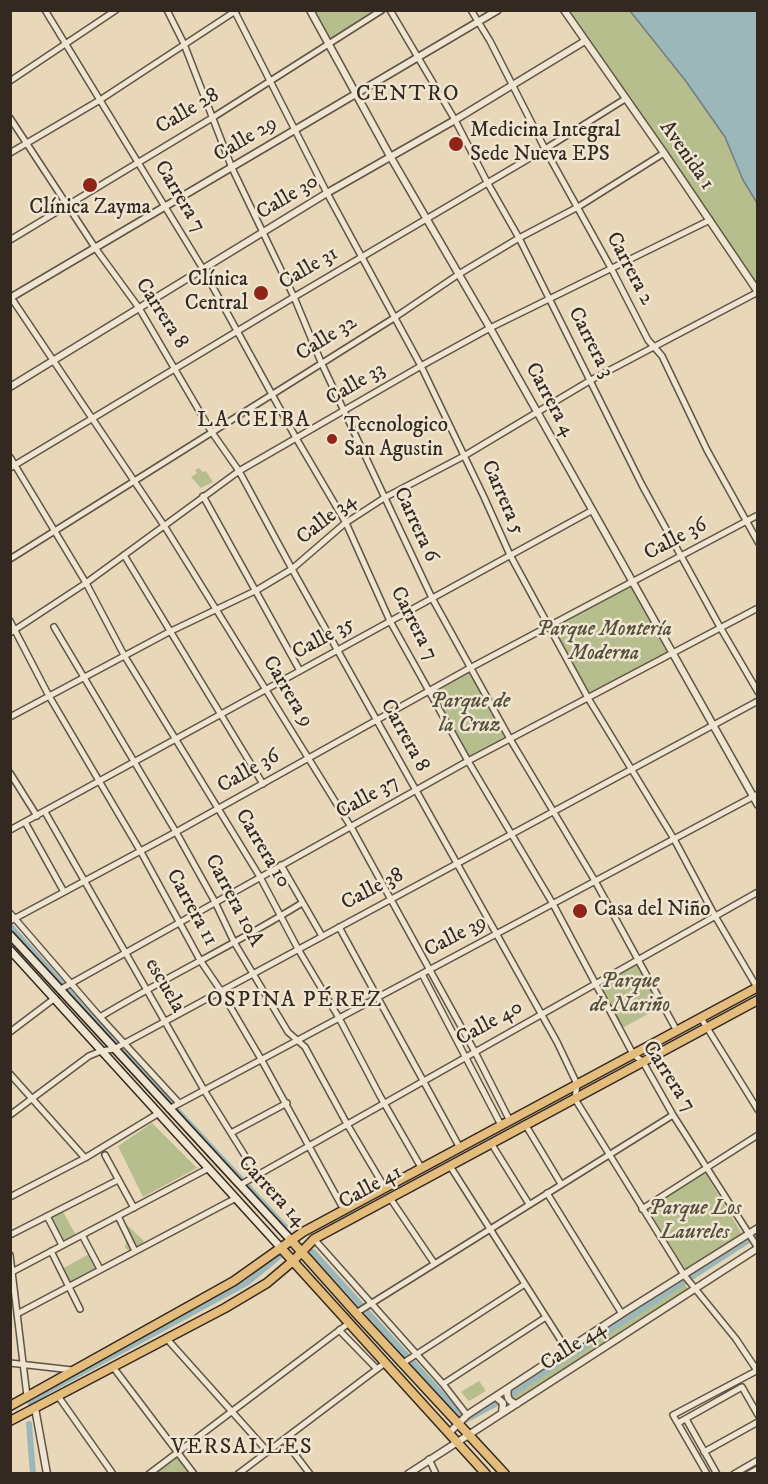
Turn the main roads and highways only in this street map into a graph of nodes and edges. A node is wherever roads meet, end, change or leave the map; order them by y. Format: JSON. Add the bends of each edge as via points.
{"nodes":[{"id":1,"x":10,"y":935,"type":"edge"},
{"id":2,"x":11,"y":952,"type":"edge"},
{"id":3,"x":757,"y":988,"type":"edge"},
{"id":4,"x":758,"y":1000,"type":"edge"},
{"id":5,"x":290,"y":1239,"type":"junction"},
{"id":6,"x":281,"y":1248,"type":"junction"},
{"id":7,"x":301,"y":1251,"type":"junction"},
{"id":8,"x":293,"y":1261,"type":"junction"},
{"id":9,"x":10,"y":1406,"type":"edge"},
{"id":10,"x":11,"y":1420,"type":"edge"},
{"id":11,"x":486,"y":1473,"type":"edge"},
{"id":12,"x":505,"y":1473,"type":"edge"}],
"edges":[{"from":1,"to":5,"type":"main road","name":"Carrera 14","via":[[66,986],[170,1108]]},
{"from":2,"to":6,"type":"main road","name":"Carrera 14"},
{"from":3,"to":5,"type":"main road","name":"Calle 41"},
{"from":4,"to":7,"type":"main road","name":"Calle 41","via":[[314,1239]]},
{"from":5,"to":6,"type":"main road","name":"Calle 41"},
{"from":5,"to":7,"type":"main road","name":"Carrera 14"},
{"from":6,"to":8,"type":"main road","name":"Carrera 14"},
{"from":6,"to":9,"type":"main road","name":"Calle 41","via":[[207,1298]]},
{"from":7,"to":8,"type":"main road","name":"Calle 41"},
{"from":7,"to":12,"type":"main road","name":"Carrera 14","via":[[463,1419],[470,1435]]},
{"from":8,"to":10,"type":"main road","name":"Calle 41","via":[[267,1283]]},
{"from":8,"to":11,"type":"main road","name":"Carrera 14"}]}
